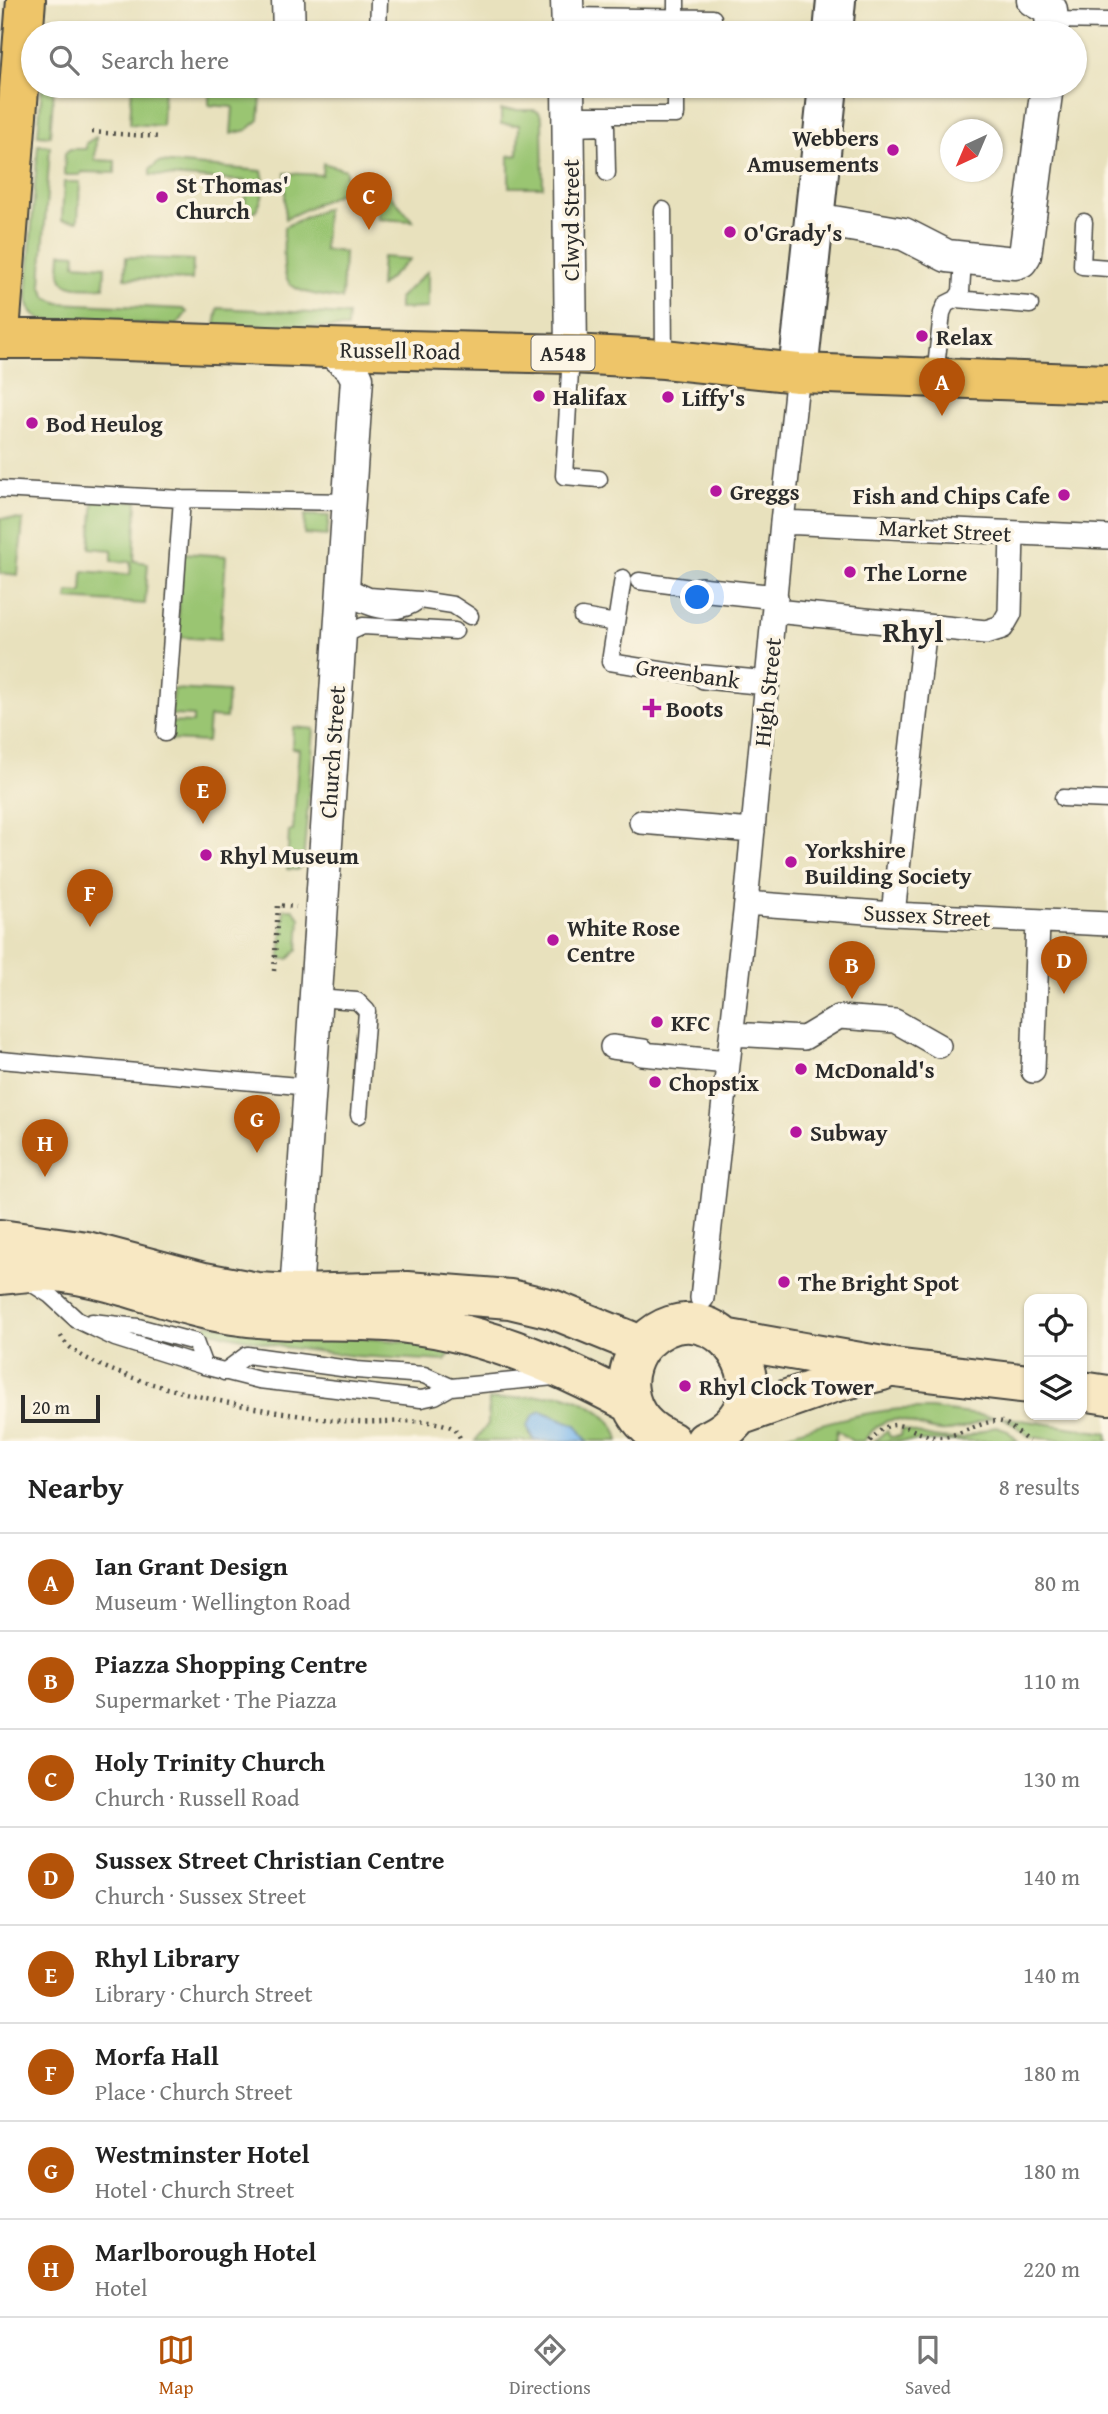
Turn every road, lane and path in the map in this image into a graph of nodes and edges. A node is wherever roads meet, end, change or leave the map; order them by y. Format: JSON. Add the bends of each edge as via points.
{"nodes":[{"id":1,"x":26,"y":0,"type":"edge"},
{"id":2,"x":288,"y":0,"type":"edge"},
{"id":3,"x":379,"y":0,"type":"edge"},
{"id":4,"x":676,"y":0,"type":"edge"},
{"id":5,"x":836,"y":0,"type":"edge"},
{"id":6,"x":1034,"y":14,"type":"edge"},
{"id":7,"x":568,"y":16,"type":"edge"},
{"id":8,"x":713,"y":18,"type":"dead end"},
{"id":9,"x":24,"y":21,"type":"edge"},
{"id":10,"x":289,"y":21,"type":"edge"},
{"id":11,"x":379,"y":21,"type":"edge"},
{"id":12,"x":622,"y":21,"type":"edge"},
{"id":13,"x":676,"y":21,"type":"edge"},
{"id":14,"x":699,"y":21,"type":"edge"},
{"id":15,"x":834,"y":21,"type":"edge"},
{"id":16,"x":1108,"y":21,"type":"edge"},
{"id":17,"x":21,"y":64,"type":"edge"},
{"id":18,"x":676,"y":98,"type":"edge"},
{"id":19,"x":827,"y":98,"type":"edge"},
{"id":20,"x":1044,"y":98,"type":"edge"},
{"id":21,"x":569,"y":104,"type":"edge"},
{"id":22,"x":92,"y":132,"type":"dead end"},
{"id":23,"x":160,"y":137,"type":"dead end"},
{"id":24,"x":607,"y":173,"type":"dead end"},
{"id":25,"x":663,"y":210,"type":"dead end"},
{"id":26,"x":815,"y":219,"type":"junction"},
{"id":27,"x":1084,"y":222,"type":"dead end"},
{"id":28,"x":963,"y":259,"type":"junction"},
{"id":29,"x":1108,"y":268,"type":"edge"},
{"id":30,"x":956,"y":299,"type":"junction"},
{"id":31,"x":1030,"y":305,"type":"dead end"},
{"id":32,"x":0,"y":332,"type":"edge"},
{"id":33,"x":0,"y":339,"type":"edge"},
{"id":34,"x":327,"y":348,"type":"junction"},
{"id":35,"x":571,"y":354,"type":"junction"},
{"id":36,"x":664,"y":359,"type":"junction"},
{"id":37,"x":799,"y":373,"type":"junction"},
{"id":38,"x":935,"y":377,"type":"junction"},
{"id":39,"x":1108,"y":384,"type":"edge"},
{"id":40,"x":599,"y":478,"type":"dead end"},
{"id":41,"x":0,"y":489,"type":"edge"},
{"id":42,"x":182,"y":499,"type":"junction"},
{"id":43,"x":349,"y":502,"type":"junction"},
{"id":44,"x":782,"y":522,"type":"junction"},
{"id":45,"x":1012,"y":533,"type":"junction"},
{"id":46,"x":1108,"y":537,"type":"edge"},
{"id":47,"x":700,"y":589,"type":"joint"},
{"id":48,"x":343,"y":590,"type":"junction"},
{"id":49,"x":775,"y":604,"type":"junction"},
{"id":50,"x":470,"y":616,"type":"dead end"},
{"id":51,"x":582,"y":617,"type":"dead end"},
{"id":52,"x":616,"y":623,"type":"junction"},
{"id":53,"x":925,"y":626,"type":"junction"},
{"id":54,"x":455,"y":631,"type":"dead end"},
{"id":55,"x":339,"y":647,"type":"junction"},
{"id":56,"x":704,"y":677,"type":"joint"},
{"id":57,"x":768,"y":683,"type":"junction"},
{"id":58,"x":165,"y":733,"type":"dead end"},
{"id":59,"x":1063,"y":798,"type":"dead end"},
{"id":60,"x":1108,"y":800,"type":"edge"},
{"id":61,"x":641,"y":822,"type":"dead end"},
{"id":62,"x":753,"y":831,"type":"junction"},
{"id":63,"x":746,"y":903,"type":"junction"},
{"id":64,"x":893,"y":914,"type":"junction"},
{"id":65,"x":1038,"y":921,"type":"junction"},
{"id":66,"x":1108,"y":924,"type":"edge"},
{"id":67,"x":316,"y":998,"type":"junction"},
{"id":68,"x":732,"y":1034,"type":"junction"},
{"id":69,"x":939,"y":1046,"type":"dead end"},
{"id":70,"x":612,"y":1048,"type":"dead end"},
{"id":71,"x":0,"y":1060,"type":"edge"},
{"id":72,"x":728,"y":1062,"type":"junction"},
{"id":73,"x":1033,"y":1071,"type":"dead end"},
{"id":74,"x":310,"y":1087,"type":"junction"},
{"id":75,"x":359,"y":1115,"type":"dead end"},
{"id":76,"x":0,"y":1239,"type":"edge"},
{"id":77,"x":0,"y":1275,"type":"edge"},
{"id":78,"x":296,"y":1294,"type":"junction"},
{"id":79,"x":710,"y":1321,"type":"junction"},
{"id":80,"x":642,"y":1345,"type":"junction"},
{"id":81,"x":894,"y":1368,"type":"junction"},
{"id":82,"x":224,"y":1372,"type":"junction"},
{"id":83,"x":578,"y":1375,"type":"junction"},
{"id":84,"x":1024,"y":1383,"type":"edge"},
{"id":85,"x":451,"y":1387,"type":"junction"},
{"id":86,"x":1087,"y":1392,"type":"edge"},
{"id":87,"x":1108,"y":1395,"type":"edge"},
{"id":88,"x":739,"y":1416,"type":"junction"},
{"id":89,"x":636,"y":1420,"type":"edge"},
{"id":90,"x":671,"y":1441,"type":"edge"},
{"id":91,"x":705,"y":1441,"type":"edge"},
{"id":92,"x":870,"y":1441,"type":"edge"},
{"id":93,"x":1029,"y":1441,"type":"edge"}],
"edges":[{"from":1,"to":9,"type":"main road"},
{"from":2,"to":10,"type":"street"},
{"from":3,"to":11,"type":"lane"},
{"from":4,"to":13,"type":"lane"},
{"from":5,"to":15,"type":"street"},
{"from":6,"to":16,"type":"lane"},
{"from":7,"to":12,"type":"lane"},
{"from":8,"to":14,"type":"lane"},
{"from":17,"to":32,"type":"main road"},
{"from":18,"to":21,"type":"lane","via":[[676,115]]},
{"from":19,"to":26,"type":"street","name":"High Street"},
{"from":20,"to":28,"type":"street","via":[[1024,258],[1015,263]]},
{"from":21,"to":24,"type":"lane","via":[[606,127]]},
{"from":21,"to":35,"type":"street","name":"Clwyd Street"},
{"from":22,"to":23,"type":"path"},
{"from":25,"to":36,"type":"lane"},
{"from":26,"to":28,"type":"street","via":[[904,234]]},
{"from":26,"to":37,"type":"street","name":"High Street"},
{"from":27,"to":29,"type":"lane","via":[[1082,265]]},
{"from":28,"to":30,"type":"lane","via":[[961,292]]},
{"from":30,"to":31,"type":"lane"},
{"from":30,"to":38,"type":"lane","via":[[946,304],[942,313]]},
{"from":33,"to":34,"type":"main road","name":"Russell Road","number":"A548"},
{"from":34,"to":35,"type":"main road","name":"Russell Road","number":"A548"},
{"from":34,"to":43,"type":"street","name":"Church Street","via":[[351,367],[357,378]]},
{"from":35,"to":36,"type":"main road","name":"Russell Road","number":"A548"},
{"from":35,"to":40,"type":"lane","via":[[564,476]]},
{"from":36,"to":37,"type":"main road","name":"Russell Road","number":"A548"},
{"from":37,"to":38,"type":"main road","number":"A548"},
{"from":37,"to":44,"type":"street","name":"High Street"},
{"from":38,"to":39,"type":"main road","number":"A548"},
{"from":41,"to":42,"type":"lane"},
{"from":42,"to":43,"type":"lane"},
{"from":42,"to":58,"type":"lane"},
{"from":43,"to":48,"type":"street","name":"Church Street"},
{"from":44,"to":45,"type":"street","name":"Market Street"},
{"from":44,"to":49,"type":"street","name":"High Street"},
{"from":45,"to":46,"type":"street","name":"Market Street"},
{"from":45,"to":53,"type":"street","name":"Greenbank","via":[[1010,613],[1002,627],[986,632]]},
{"from":47,"to":49,"type":"street","name":"Greenbank"},
{"from":47,"to":52,"type":"lane","name":"Greenbank","via":[[631,580]]},
{"from":48,"to":50,"type":"lane","via":[[367,607],[404,611],[420,600],[453,605]]},
{"from":48,"to":55,"type":"street","name":"Church Street"},
{"from":49,"to":53,"type":"street","name":"Greenbank"},
{"from":49,"to":57,"type":"street","name":"High Street"},
{"from":51,"to":52,"type":"lane"},
{"from":52,"to":56,"type":"lane","name":"Greenbank","via":[[610,662]]},
{"from":53,"to":64,"type":"street"},
{"from":54,"to":55,"type":"lane","via":[[363,626],[348,633]]},
{"from":55,"to":67,"type":"street","name":"Church Street"},
{"from":56,"to":57,"type":"street","name":"Greenbank"},
{"from":57,"to":62,"type":"street","name":"High Street"},
{"from":59,"to":60,"type":"lane"},
{"from":61,"to":62,"type":"street"},
{"from":62,"to":63,"type":"street","name":"High Street"},
{"from":63,"to":64,"type":"street","name":"Sussex Street"},
{"from":63,"to":68,"type":"street","name":"High Street"},
{"from":64,"to":65,"type":"street","name":"Sussex Street"},
{"from":65,"to":66,"type":"street","name":"Sussex Street"},
{"from":65,"to":73,"type":"street"},
{"from":67,"to":74,"type":"street","name":"Church Street"},
{"from":67,"to":75,"type":"lane","via":[[357,1001],[367,1011]]},
{"from":68,"to":69,"type":"street","via":[[804,1038],[839,1017],[895,1021]]},
{"from":68,"to":72,"type":"street","name":"High Street"},
{"from":70,"to":72,"type":"street"},
{"from":71,"to":74,"type":"lane"},
{"from":72,"to":79,"type":"street","name":"High Street"},
{"from":74,"to":78,"type":"street","name":"Church Street"},
{"from":76,"to":78,"type":"main road","via":[[87,1251],[244,1290]]},
{"from":77,"to":82,"type":"lane","via":[[29,1281],[77,1320],[115,1338]]},
{"from":77,"to":83,"type":"main road","via":[[58,1272],[202,1310],[262,1319],[388,1322],[443,1330],[514,1349]]},
{"from":78,"to":80,"type":"main road","via":[[407,1291],[510,1299],[552,1309]]},
{"from":79,"to":80,"type":"main road","via":[[667,1327]]},
{"from":79,"to":81,"type":"main road"},
{"from":79,"to":88,"type":"main road","via":[[741,1356],[748,1376]]},
{"from":80,"to":89,"type":"main road","via":[[629,1373]]},
{"from":81,"to":84,"type":"main road"},
{"from":81,"to":88,"type":"main road","via":[[833,1383]]},
{"from":82,"to":85,"type":"lane","via":[[314,1388],[421,1399]]},
{"from":82,"to":85,"type":"lane","via":[[247,1355],[424,1375]]},
{"from":83,"to":85,"type":"lane"},
{"from":83,"to":89,"type":"main road"},
{"from":86,"to":87,"type":"main road"},
{"from":88,"to":91,"type":"main road","via":[[718,1436]]},
{"from":89,"to":90,"type":"main road"},
{"from":92,"to":93,"type":"path","via":[[898,1423],[939,1437],[1002,1422]]}]}
